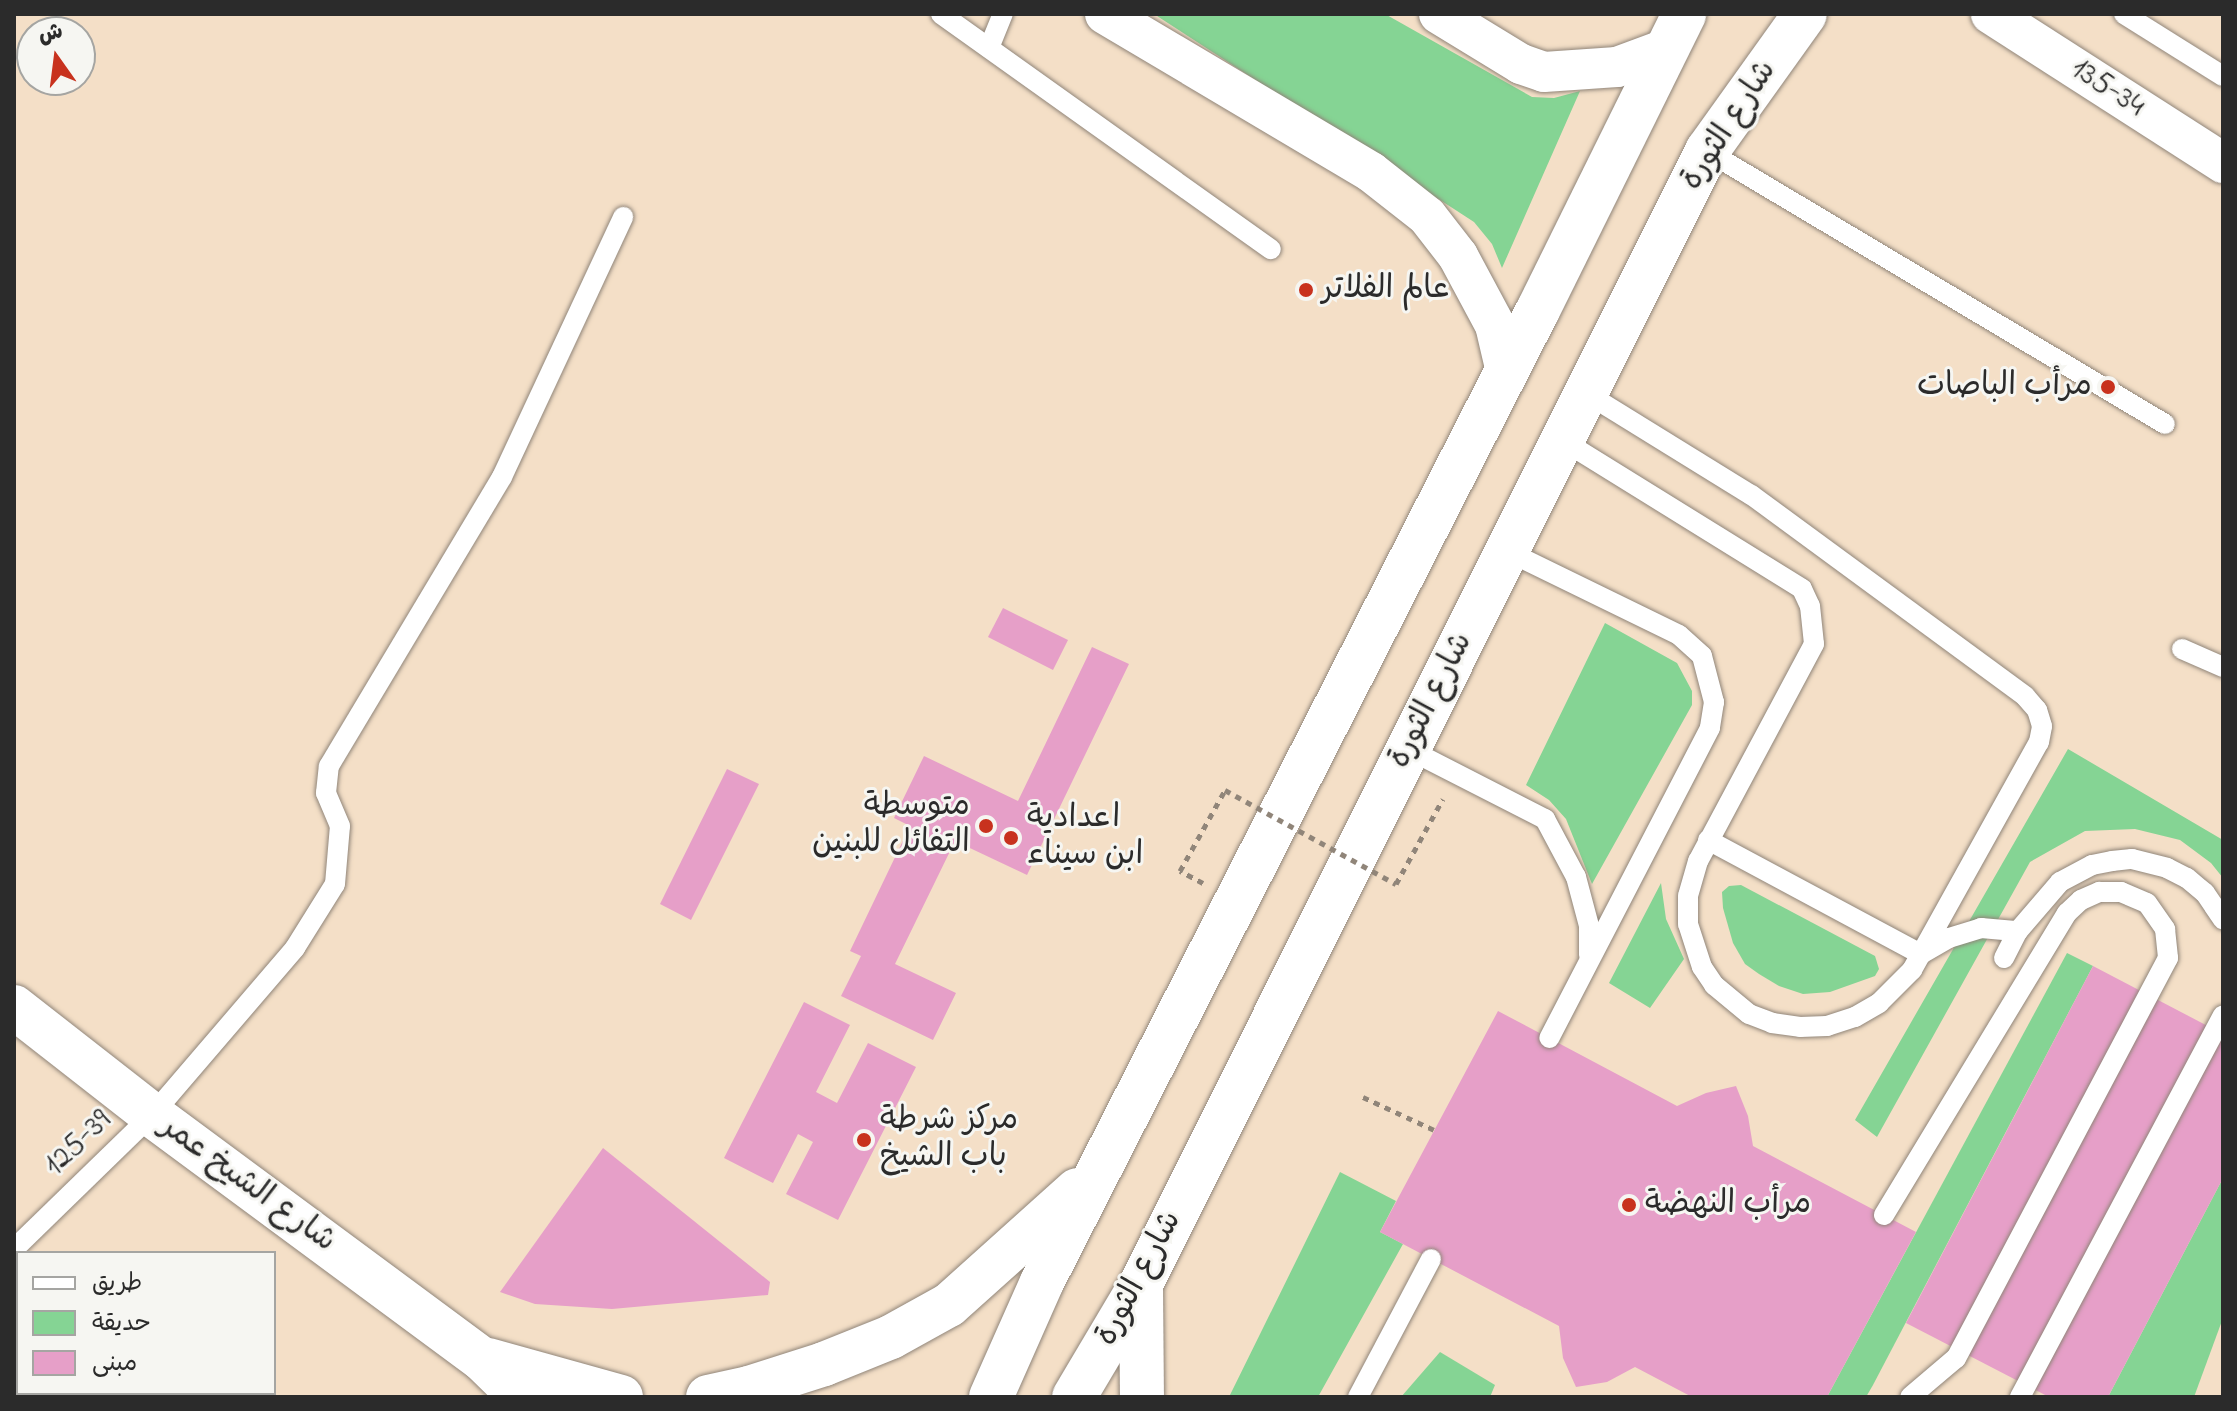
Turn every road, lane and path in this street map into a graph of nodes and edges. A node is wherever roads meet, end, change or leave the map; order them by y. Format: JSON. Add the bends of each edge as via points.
{"nodes":[{"id":1,"x":941,"y":14,"type":"edge"},
{"id":2,"x":1003,"y":14,"type":"edge"},
{"id":3,"x":1105,"y":14,"type":"edge"},
{"id":4,"x":1439,"y":14,"type":"edge"},
{"id":5,"x":1805,"y":14,"type":"edge"},
{"id":6,"x":1991,"y":14,"type":"edge"},
{"id":7,"x":2124,"y":14,"type":"edge"},
{"id":8,"x":1676,"y":31,"type":"edge"},
{"id":9,"x":989,"y":48,"type":"junction"},
{"id":10,"x":2223,"y":76,"type":"edge"},
{"id":11,"x":1707,"y":151,"type":"junction"},
{"id":12,"x":2223,"y":163,"type":"edge"},
{"id":13,"x":623,"y":217,"type":"dead end"},
{"id":14,"x":1271,"y":249,"type":"dead end"},
{"id":15,"x":1506,"y":372,"type":"junction"},
{"id":16,"x":1586,"y":393,"type":"junction"},
{"id":17,"x":2165,"y":424,"type":"dead end"},
{"id":18,"x":1562,"y":440,"type":"junction"},
{"id":19,"x":1507,"y":551,"type":"junction"},
{"id":20,"x":2182,"y":649,"type":"dead end"},
{"id":21,"x":2223,"y":667,"type":"edge"},
{"id":22,"x":1408,"y":749,"type":"junction"},
{"id":23,"x":1429,"y":823,"type":"dead end"},
{"id":24,"x":1708,"y":840,"type":"junction"},
{"id":25,"x":1187,"y":858,"type":"dead end"},
{"id":26,"x":2223,"y":920,"type":"edge"},
{"id":27,"x":2018,"y":931,"type":"junction"},
{"id":28,"x":1921,"y":954,"type":"junction"},
{"id":29,"x":2004,"y":958,"type":"dead end"},
{"id":30,"x":14,"y":1007,"type":"edge"},
{"id":31,"x":2223,"y":1016,"type":"edge"},
{"id":32,"x":1363,"y":1097,"type":"dead end"},
{"id":33,"x":152,"y":1115,"type":"junction"},
{"id":34,"x":1434,"y":1130,"type":"dead end"},
{"id":35,"x":1097,"y":1172,"type":"junction"},
{"id":36,"x":1884,"y":1215,"type":"dead end"},
{"id":37,"x":20,"y":1246,"type":"edge"},
{"id":38,"x":1431,"y":1259,"type":"dead end"},
{"id":39,"x":1141,"y":1284,"type":"junction"},
{"id":40,"x":482,"y":1359,"type":"junction"},
{"id":41,"x":521,"y":1397,"type":"edge"},
{"id":42,"x":621,"y":1397,"type":"edge"},
{"id":43,"x":708,"y":1397,"type":"edge"},
{"id":44,"x":991,"y":1397,"type":"edge"},
{"id":45,"x":1074,"y":1397,"type":"edge"},
{"id":46,"x":1142,"y":1397,"type":"edge"},
{"id":47,"x":1358,"y":1397,"type":"edge"},
{"id":48,"x":1910,"y":1397,"type":"edge"},
{"id":49,"x":2020,"y":1397,"type":"edge"}],
"edges":[{"from":1,"to":9,"type":"lane"},
{"from":2,"to":9,"type":"lane"},
{"from":3,"to":15,"type":"street","via":[[1371,172],[1427,216],[1458,256],[1495,325]]},
{"from":4,"to":8,"type":"street","via":[[1521,64],[1544,72],[1617,67]]},
{"from":5,"to":11,"type":"main road","name":"شارع الثورة"},
{"from":6,"to":12,"type":"street","name":"135-34"},
{"from":7,"to":10,"type":"lane"},
{"from":8,"to":15,"type":"main road"},
{"from":9,"to":14,"type":"lane"},
{"from":11,"to":16,"type":"main road","name":"شارع الثورة"},
{"from":11,"to":17,"type":"lane"},
{"from":13,"to":33,"type":"lane","name":"125-39","via":[[502,477],[329,766],[326,793],[340,826],[335,884],[295,948]]},
{"from":15,"to":35,"type":"main road"},
{"from":16,"to":18,"type":"main road","name":"شارع الثورة"},
{"from":16,"to":28,"type":"lane","via":[[1751,495],[2037,710],[2039,742]]},
{"from":18,"to":19,"type":"main road","name":"شارع الثورة"},
{"from":18,"to":24,"type":"lane","via":[[1802,589],[1810,606],[1814,644]]},
{"from":19,"to":22,"type":"main road","name":"شارع الثورة"},
{"from":19,"to":22,"type":"lane","via":[[1679,635],[1702,656],[1714,702],[1710,728],[1548,1038],[1586,963],[1591,942],[1576,877],[1545,819]]},
{"from":20,"to":21,"type":"lane"},
{"from":22,"to":39,"type":"main road","name":"شارع الثورة"},
{"from":23,"to":25,"type":"path","bridge":true,"via":[[1396,884],[1225,790]]},
{"from":24,"to":28,"type":"lane"},
{"from":24,"to":28,"type":"lane","via":[[1690,882],[1688,924],[1708,976],[1749,1014],[1800,1027],[1855,1017],[1897,987]]},
{"from":26,"to":27,"type":"lane","via":[[2187,878],[2132,859],[2075,872],[2045,895]]},
{"from":27,"to":28,"type":"lane","via":[[1981,928]]},
{"from":27,"to":29,"type":"lane"},
{"from":30,"to":33,"type":"main road","name":"شارع الشيخ عمر"},
{"from":31,"to":49,"type":"lane"},
{"from":32,"to":34,"type":"path"},
{"from":33,"to":37,"type":"lane","name":"125-39"},
{"from":33,"to":40,"type":"main road","name":"شارع الشيخ عمر"},
{"from":35,"to":43,"type":"main road","via":[[949,1305],[891,1337],[824,1364]]},
{"from":35,"to":44,"type":"main road"},
{"from":36,"to":48,"type":"lane","via":[[2067,913],[2099,892],[2138,897],[2165,929],[2168,958],[1956,1358]]},
{"from":38,"to":47,"type":"lane"},
{"from":39,"to":45,"type":"main road","name":"شارع الثورة"},
{"from":39,"to":46,"type":"main road"},
{"from":40,"to":41,"type":"main road","name":"شارع الشيخ عمر"},
{"from":40,"to":42,"type":"main road","name":"شارع الشيخ عمر"}]}
